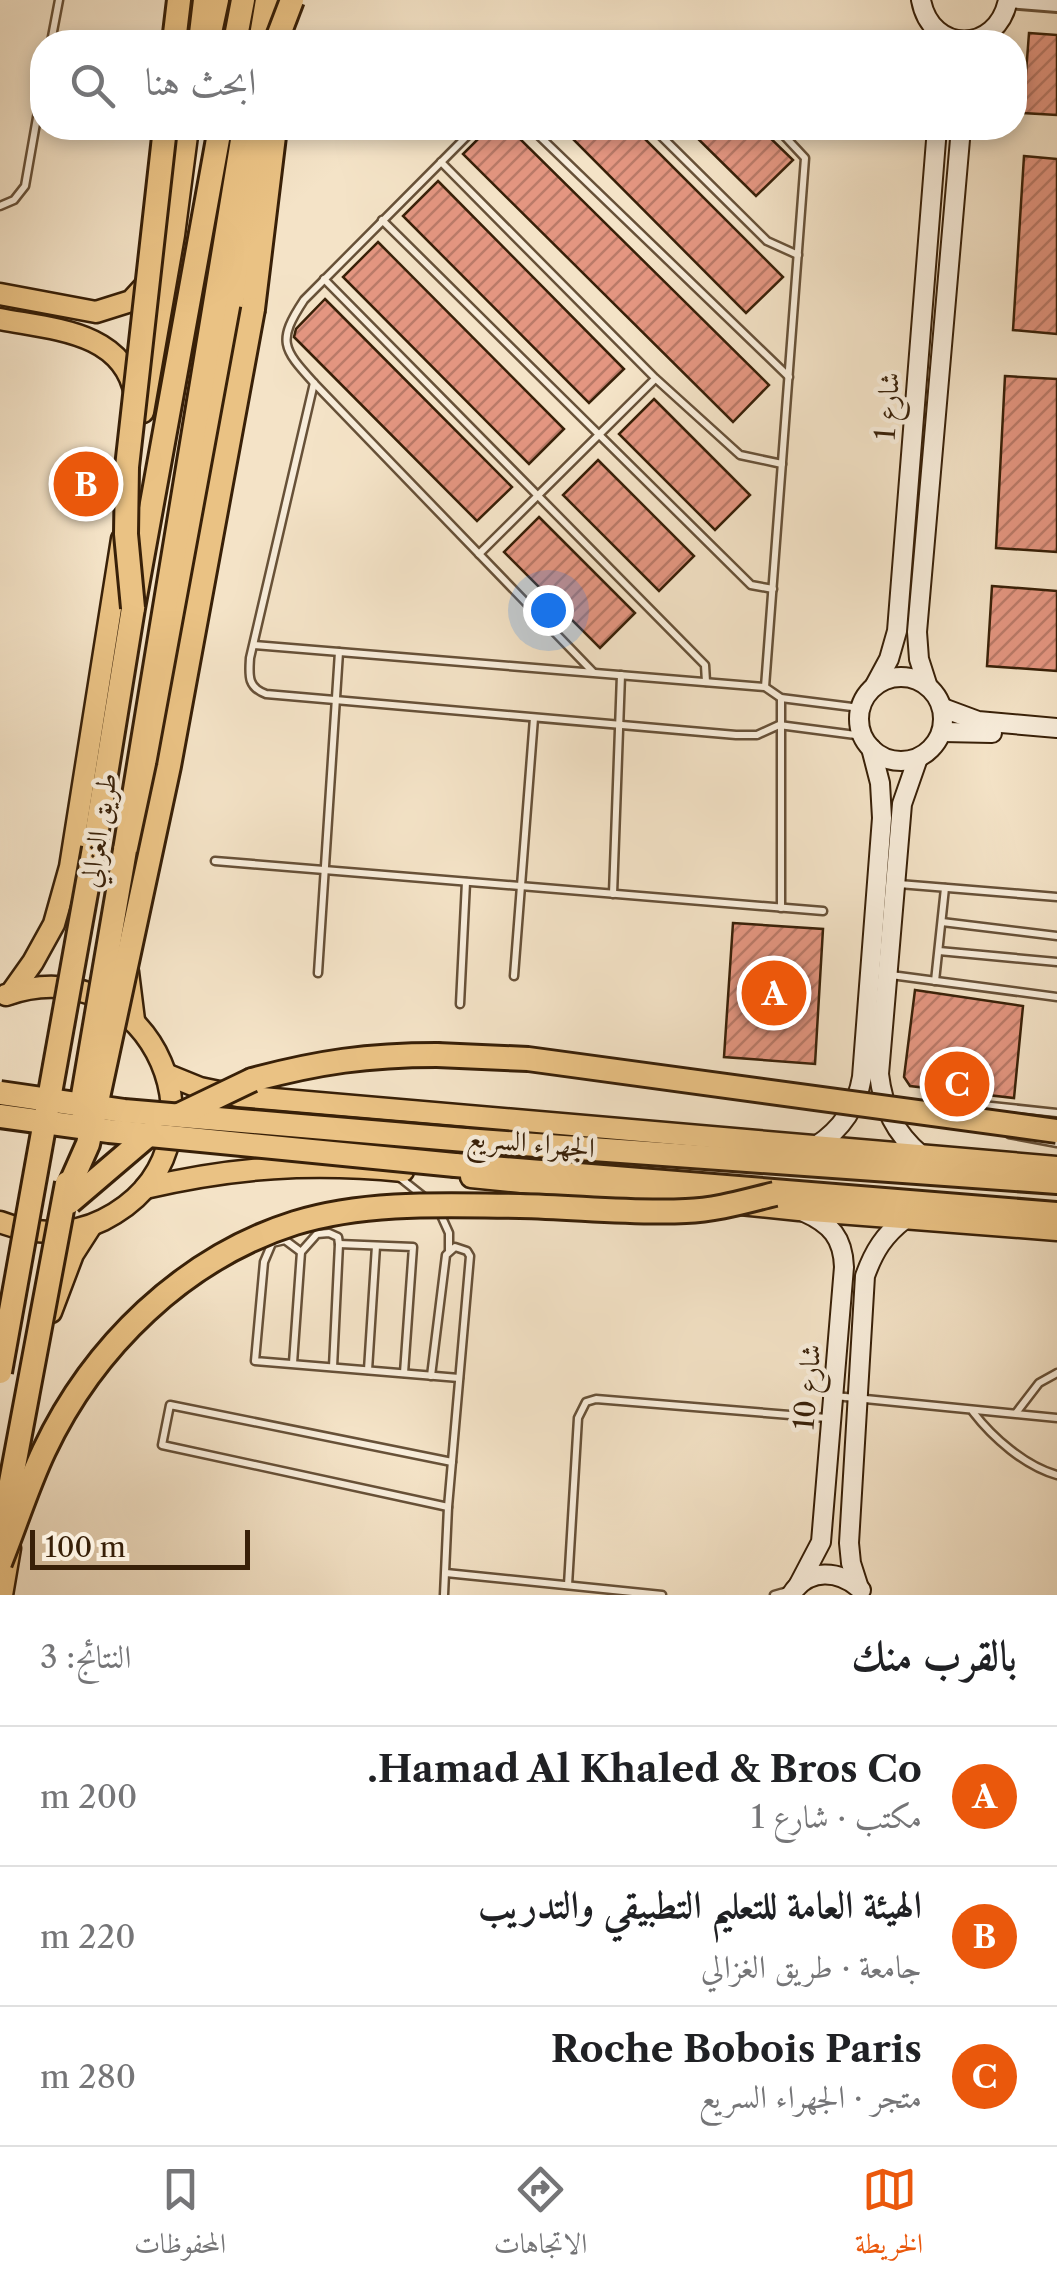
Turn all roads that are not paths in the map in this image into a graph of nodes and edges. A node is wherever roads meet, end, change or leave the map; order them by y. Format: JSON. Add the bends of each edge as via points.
{"nodes":[{"id":1,"x":58,"y":0,"type":"edge"},
{"id":2,"x":179,"y":0,"type":"edge"},
{"id":3,"x":204,"y":0,"type":"edge"},
{"id":4,"x":217,"y":0,"type":"edge"},
{"id":5,"x":243,"y":0,"type":"edge"},
{"id":6,"x":267,"y":0,"type":"edge"},
{"id":7,"x":289,"y":0,"type":"edge"},
{"id":8,"x":906,"y":0,"type":"edge"},
{"id":9,"x":920,"y":1,"type":"edge"},
{"id":10,"x":1008,"y":1,"type":"edge"},
{"id":11,"x":1057,"y":4,"type":"edge"},
{"id":12,"x":53,"y":30,"type":"edge"},
{"id":13,"x":175,"y":30,"type":"edge"},
{"id":14,"x":200,"y":30,"type":"edge"},
{"id":15,"x":211,"y":30,"type":"edge"},
{"id":16,"x":238,"y":30,"type":"edge"},
{"id":17,"x":262,"y":30,"type":"edge"},
{"id":18,"x":283,"y":30,"type":"edge"},
{"id":19,"x":931,"y":30,"type":"edge"},
{"id":20,"x":994,"y":30,"type":"edge"},
{"id":21,"x":33,"y":140,"type":"edge"},
{"id":22,"x":164,"y":140,"type":"edge"},
{"id":23,"x":186,"y":140,"type":"edge"},
{"id":24,"x":218,"y":140,"type":"edge"},
{"id":25,"x":242,"y":140,"type":"edge"},
{"id":26,"x":261,"y":140,"type":"edge"},
{"id":27,"x":274,"y":140,"type":"edge"},
{"id":28,"x":462,"y":140,"type":"edge"},
{"id":29,"x":543,"y":140,"type":"edge"},
{"id":30,"x":665,"y":140,"type":"edge"},
{"id":31,"x":788,"y":140,"type":"edge"},
{"id":32,"x":935,"y":140,"type":"edge"},
{"id":33,"x":960,"y":140,"type":"edge"},
{"id":34,"x":441,"y":162,"type":"junction"},
{"id":35,"x":0,"y":206,"type":"edge"},
{"id":36,"x":382,"y":220,"type":"junction"},
{"id":37,"x":174,"y":235,"type":"junction"},
{"id":38,"x":798,"y":255,"type":"junction"},
{"id":39,"x":324,"y":279,"type":"junction"},
{"id":40,"x":0,"y":294,"type":"edge"},
{"id":41,"x":0,"y":319,"type":"edge"},
{"id":42,"x":789,"y":377,"type":"junction"},
{"id":43,"x":656,"y":378,"type":"junction"},
{"id":44,"x":314,"y":383,"type":"junction"},
{"id":45,"x":140,"y":429,"type":"junction"},
{"id":46,"x":598,"y":436,"type":"junction"},
{"id":47,"x":782,"y":464,"type":"junction"},
{"id":48,"x":538,"y":497,"type":"junction"},
{"id":49,"x":479,"y":554,"type":"junction"},
{"id":50,"x":772,"y":589,"type":"junction"},
{"id":51,"x":133,"y":608,"type":"junction"},
{"id":52,"x":254,"y":645,"type":"junction"},
{"id":53,"x":339,"y":652,"type":"junction"},
{"id":54,"x":594,"y":672,"type":"junction"},
{"id":55,"x":622,"y":675,"type":"junction"},
{"id":56,"x":706,"y":682,"type":"junction"},
{"id":57,"x":876,"y":684,"type":"junction"},
{"id":58,"x":927,"y":684,"type":"junction"},
{"id":59,"x":765,"y":686,"type":"junction"},
{"id":60,"x":781,"y":698,"type":"junction"},
{"id":61,"x":336,"y":700,"type":"junction"},
{"id":62,"x":860,"y":708,"type":"junction"},
{"id":63,"x":943,"y":708,"type":"junction"},
{"id":64,"x":534,"y":718,"type":"junction"},
{"id":65,"x":779,"y":724,"type":"junction"},
{"id":66,"x":620,"y":725,"type":"junction"},
{"id":67,"x":1057,"y":728,"type":"edge"},
{"id":68,"x":943,"y":732,"type":"junction"},
{"id":69,"x":1057,"y":738,"type":"edge"},
{"id":70,"x":867,"y":742,"type":"junction"},
{"id":71,"x":918,"y":758,"type":"junction"},
{"id":72,"x":215,"y":861,"type":"dead end"},
{"id":73,"x":326,"y":870,"type":"junction"},
{"id":74,"x":466,"y":882,"type":"junction"},
{"id":75,"x":886,"y":883,"type":"junction"},
{"id":76,"x":521,"y":887,"type":"junction"},
{"id":77,"x":945,"y":888,"type":"junction"},
{"id":78,"x":613,"y":894,"type":"junction"},
{"id":79,"x":1057,"y":897,"type":"edge"},
{"id":80,"x":781,"y":908,"type":"junction"},
{"id":81,"x":823,"y":911,"type":"dead end"},
{"id":82,"x":942,"y":922,"type":"junction"},
{"id":83,"x":1057,"y":936,"type":"edge"},
{"id":84,"x":939,"y":951,"type":"junction"},
{"id":85,"x":1057,"y":962,"type":"edge"},
{"id":86,"x":318,"y":973,"type":"dead end"},
{"id":87,"x":878,"y":973,"type":"junction"},
{"id":88,"x":514,"y":976,"type":"dead end"},
{"id":89,"x":935,"y":980,"type":"junction"},
{"id":90,"x":6,"y":995,"type":"edge"},
{"id":91,"x":1057,"y":997,"type":"edge"},
{"id":92,"x":460,"y":1004,"type":"dead end"},
{"id":93,"x":134,"y":1020,"type":"junction"},
{"id":94,"x":168,"y":1075,"type":"junction"},
{"id":95,"x":0,"y":1093,"type":"edge"},
{"id":96,"x":999,"y":1107,"type":"junction"},
{"id":97,"x":1057,"y":1113,"type":"edge"},
{"id":98,"x":0,"y":1116,"type":"edge"},
{"id":99,"x":1057,"y":1132,"type":"edge"},
{"id":100,"x":900,"y":1134,"type":"junction"},
{"id":101,"x":1057,"y":1143,"type":"edge"},
{"id":102,"x":816,"y":1146,"type":"junction"},
{"id":103,"x":922,"y":1155,"type":"junction"},
{"id":104,"x":1057,"y":1167,"type":"edge"},
{"id":105,"x":385,"y":1169,"type":"junction"},
{"id":106,"x":1057,"y":1182,"type":"edge"},
{"id":107,"x":145,"y":1188,"type":"junction"},
{"id":108,"x":775,"y":1194,"type":"junction"},
{"id":109,"x":65,"y":1196,"type":"junction"},
{"id":110,"x":799,"y":1210,"type":"junction"},
{"id":111,"x":1057,"y":1214,"type":"edge"},
{"id":112,"x":905,"y":1219,"type":"junction"},
{"id":113,"x":0,"y":1222,"type":"edge"},
{"id":114,"x":91,"y":1226,"type":"junction"},
{"id":115,"x":1057,"y":1230,"type":"edge"},
{"id":116,"x":339,"y":1244,"type":"junction"},
{"id":117,"x":376,"y":1246,"type":"junction"},
{"id":118,"x":449,"y":1250,"type":"junction"},
{"id":119,"x":300,"y":1252,"type":"junction"},
{"id":120,"x":0,"y":1288,"type":"edge"},
{"id":121,"x":294,"y":1363,"type":"junction"},
{"id":122,"x":332,"y":1367,"type":"junction"},
{"id":123,"x":368,"y":1370,"type":"junction"},
{"id":124,"x":0,"y":1372,"type":"edge"},
{"id":125,"x":404,"y":1373,"type":"junction"},
{"id":126,"x":1057,"y":1373,"type":"edge"},
{"id":127,"x":431,"y":1376,"type":"junction"},
{"id":128,"x":458,"y":1378,"type":"junction"},
{"id":129,"x":834,"y":1396,"type":"junction"},
{"id":130,"x":857,"y":1399,"type":"junction"},
{"id":131,"x":973,"y":1412,"type":"junction"},
{"id":132,"x":1015,"y":1414,"type":"junction"},
{"id":133,"x":832,"y":1418,"type":"junction"},
{"id":134,"x":1057,"y":1418,"type":"edge"},
{"id":135,"x":452,"y":1462,"type":"junction"},
{"id":136,"x":1057,"y":1475,"type":"edge"},
{"id":137,"x":448,"y":1507,"type":"junction"},
{"id":138,"x":0,"y":1541,"type":"edge"},
{"id":139,"x":0,"y":1563,"type":"edge"},
{"id":140,"x":446,"y":1573,"type":"junction"},
{"id":141,"x":568,"y":1586,"type":"junction"},
{"id":142,"x":795,"y":1590,"type":"edge"},
{"id":143,"x":864,"y":1593,"type":"edge"},
{"id":144,"x":2,"y":1595,"type":"edge"},
{"id":145,"x":444,"y":1595,"type":"edge"},
{"id":146,"x":662,"y":1595,"type":"edge"},
{"id":147,"x":774,"y":1595,"type":"edge"}],
"edges":[{"from":1,"to":12,"type":"lane"},
{"from":2,"to":13,"type":"highway"},
{"from":3,"to":14,"type":"main road"},
{"from":4,"to":15,"type":"highway"},
{"from":5,"to":16,"type":"highway"},
{"from":6,"to":17,"type":"highway"},
{"from":7,"to":18,"type":"highway","bridge":true},
{"from":8,"to":9,"type":"lane"},
{"from":9,"to":19,"type":"street"},
{"from":10,"to":11,"type":"street"},
{"from":10,"to":20,"type":"street"},
{"from":21,"to":35,"type":"lane","via":[[25,186]]},
{"from":22,"to":51,"type":"highway","bridge":true,"via":[[127,467]]},
{"from":23,"to":37,"type":"main road","name":"طريق الغزالي"},
{"from":24,"to":51,"type":"highway","name":"طريق الغزالي","bridge":true},
{"from":25,"to":109,"type":"highway","name":"طريق الغزالي","bridge":true},
{"from":26,"to":93,"type":"main road","name":"طريق الغزالي","via":[[127,926]]},
{"from":27,"to":109,"type":"highway","bridge":true,"via":[[253,310],[168,766],[85,1155]]},
{"from":28,"to":34,"type":"lane"},
{"from":29,"to":42,"type":"lane"},
{"from":30,"to":38,"type":"lane","via":[[767,241]]},
{"from":31,"to":38,"type":"lane","via":[[805,158]]},
{"from":32,"to":57,"type":"street","name":"شارع 1","via":[[898,631]]},
{"from":33,"to":58,"type":"street","name":"شارع 1","via":[[917,632]]},
{"from":34,"to":36,"type":"lane"},
{"from":34,"to":43,"type":"lane"},
{"from":36,"to":39,"type":"lane"},
{"from":36,"to":46,"type":"lane"},
{"from":37,"to":40,"type":"main road","via":[[152,278],[131,301],[96,312]]},
{"from":37,"to":45,"type":"main road","name":"طريق الغزالي"},
{"from":38,"to":42,"type":"lane"},
{"from":39,"to":44,"type":"lane","via":[[288,324],[284,342]]},
{"from":39,"to":48,"type":"lane"},
{"from":41,"to":45,"type":"main road","via":[[85,335],[114,354],[132,382]]},
{"from":42,"to":47,"type":"lane"},
{"from":43,"to":46,"type":"lane"},
{"from":43,"to":47,"type":"lane","via":[[740,455]]},
{"from":44,"to":49,"type":"lane"},
{"from":44,"to":52,"type":"lane"},
{"from":45,"to":90,"type":"main road","name":"طريق الغزالي","via":[[70,867],[54,924]]},
{"from":46,"to":48,"type":"lane"},
{"from":46,"to":50,"type":"lane","via":[[751,585]]},
{"from":47,"to":50,"type":"lane"},
{"from":48,"to":49,"type":"lane"},
{"from":48,"to":56,"type":"lane","via":[[704,665]]},
{"from":49,"to":54,"type":"lane"},
{"from":50,"to":59,"type":"lane"},
{"from":51,"to":124,"type":"highway","name":"طريق الغزالي","bridge":true},
{"from":52,"to":53,"type":"lane"},
{"from":52,"to":61,"type":"lane","via":[[250,681],[256,691]]},
{"from":53,"to":54,"type":"lane"},
{"from":53,"to":61,"type":"lane"},
{"from":54,"to":55,"type":"lane"},
{"from":55,"to":56,"type":"lane"},
{"from":55,"to":66,"type":"lane"},
{"from":56,"to":59,"type":"lane"},
{"from":57,"to":58,"type":"street","via":[[901,676]]},
{"from":57,"to":62,"type":"street"},
{"from":58,"to":63,"type":"street"},
{"from":59,"to":60,"type":"lane"},
{"from":60,"to":62,"type":"lane"},
{"from":60,"to":65,"type":"lane"},
{"from":61,"to":64,"type":"lane"},
{"from":61,"to":73,"type":"lane"},
{"from":62,"to":70,"type":"street"},
{"from":63,"to":67,"type":"street","via":[[978,721]]},
{"from":63,"to":68,"type":"street"},
{"from":64,"to":66,"type":"lane"},
{"from":64,"to":76,"type":"lane"},
{"from":65,"to":66,"type":"lane","via":[[757,735]]},
{"from":65,"to":70,"type":"lane"},
{"from":65,"to":80,"type":"lane"},
{"from":66,"to":78,"type":"lane"},
{"from":68,"to":69,"type":"street"},
{"from":68,"to":71,"type":"street"},
{"from":70,"to":71,"type":"street","via":[[885,758]]},
{"from":70,"to":75,"type":"street","via":[[882,800]]},
{"from":71,"to":75,"type":"street"},
{"from":72,"to":73,"type":"lane"},
{"from":73,"to":74,"type":"lane"},
{"from":73,"to":86,"type":"lane"},
{"from":74,"to":76,"type":"lane"},
{"from":74,"to":92,"type":"lane"},
{"from":75,"to":77,"type":"lane"},
{"from":75,"to":87,"type":"street"},
{"from":76,"to":78,"type":"lane"},
{"from":76,"to":88,"type":"lane"},
{"from":77,"to":79,"type":"lane"},
{"from":77,"to":82,"type":"lane"},
{"from":78,"to":80,"type":"lane"},
{"from":80,"to":81,"type":"lane"},
{"from":82,"to":83,"type":"lane"},
{"from":82,"to":84,"type":"lane"},
{"from":84,"to":85,"type":"lane"},
{"from":84,"to":89,"type":"lane"},
{"from":87,"to":89,"type":"lane"},
{"from":87,"to":100,"type":"street","via":[[879,1074]]},
{"from":87,"to":102,"type":"street","via":[[856,1101]]},
{"from":89,"to":91,"type":"lane"},
{"from":90,"to":93,"type":"main road","via":[[37,987],[76,990]]},
{"from":93,"to":94,"type":"main road"},
{"from":94,"to":102,"type":"main road","name":"الجهراء السريع","via":[[238,1096]]},
{"from":94,"to":107,"type":"main road","via":[[168,1146]]},
{"from":95,"to":106,"type":"highway","name":"الجهراء السريع","bridge":true,"via":[[351,1130]]},
{"from":96,"to":97,"type":"lane"},
{"from":96,"to":100,"type":"lane","via":[[934,1101],[915,1110]]},
{"from":96,"to":101,"type":"lane","via":[[1010,1135]]},
{"from":98,"to":108,"type":"highway","name":"الجهراء السريع","bridge":true},
{"from":99,"to":120,"type":"highway","bridge":true,"via":[[528,1059],[377,1055],[314,1063],[218,1094],[154,1131],[65,1206]]},
{"from":100,"to":103,"type":"street"},
{"from":102,"to":103,"type":"main road","name":"الجهراء السريع"},
{"from":103,"to":104,"type":"main road","name":"الجهراء السريع"},
{"from":105,"to":107,"type":"main road","name":"الجهراء السريع","via":[[238,1169]]},
{"from":105,"to":110,"type":"main road","name":"الجهراء السريع"},
{"from":105,"to":118,"type":"lane","via":[[442,1216]]},
{"from":107,"to":114,"type":"main road"},
{"from":108,"to":111,"type":"highway","name":"الجهراء السريع"},
{"from":108,"to":139,"type":"highway","bridge":true,"via":[[682,1212],[405,1207],[339,1214],[296,1223],[218,1256],[115,1342],[76,1394],[44,1450]]},
{"from":109,"to":138,"type":"highway","name":"طريق الغزالي","bridge":true},
{"from":110,"to":112,"type":"main road","name":"الجهراء السريع"},
{"from":110,"to":129,"type":"street","name":"شارع 10","via":[[822,1220],[844,1250]]},
{"from":112,"to":115,"type":"main road","name":"الجهراء السريع"},
{"from":112,"to":130,"type":"street","name":"شارع 10","via":[[886,1233],[865,1276]]},
{"from":113,"to":114,"type":"main road","via":[[54,1233]]},
{"from":114,"to":144,"type":"main road","via":[[53,1300]]},
{"from":116,"to":117,"type":"lane"},
{"from":116,"to":119,"type":"lane","via":[[329,1233],[317,1234]]},
{"from":116,"to":122,"type":"lane"},
{"from":117,"to":123,"type":"lane"},
{"from":117,"to":125,"type":"lane","via":[[412,1247]]},
{"from":118,"to":127,"type":"lane"},
{"from":118,"to":128,"type":"lane","via":[[470,1256]]},
{"from":119,"to":121,"type":"lane"},
{"from":119,"to":121,"type":"lane","via":[[278,1240],[264,1262],[256,1361]]},
{"from":121,"to":122,"type":"lane"},
{"from":122,"to":123,"type":"lane"},
{"from":123,"to":125,"type":"lane"},
{"from":125,"to":127,"type":"lane"},
{"from":126,"to":132,"type":"lane","via":[[1039,1383]]},
{"from":127,"to":128,"type":"lane"},
{"from":128,"to":135,"type":"lane"},
{"from":129,"to":130,"type":"lane"},
{"from":129,"to":133,"type":"street","name":"شارع 10"},
{"from":130,"to":131,"type":"lane"},
{"from":130,"to":143,"type":"street","name":"شارع 10","via":[[849,1543]]},
{"from":131,"to":132,"type":"lane"},
{"from":131,"to":136,"type":"lane","via":[[1006,1444]]},
{"from":132,"to":134,"type":"lane"},
{"from":133,"to":141,"type":"lane","via":[[586,1402],[578,1418]]},
{"from":133,"to":142,"type":"street","name":"شارع 10","via":[[821,1542]]},
{"from":135,"to":137,"type":"lane"},
{"from":135,"to":137,"type":"lane","via":[[170,1405],[162,1445]]},
{"from":137,"to":140,"type":"lane"},
{"from":140,"to":141,"type":"lane"},
{"from":140,"to":145,"type":"lane"},
{"from":141,"to":146,"type":"lane"},
{"from":142,"to":143,"type":"street","via":[[830,1573]]},
{"from":142,"to":147,"type":"lane"}]}
